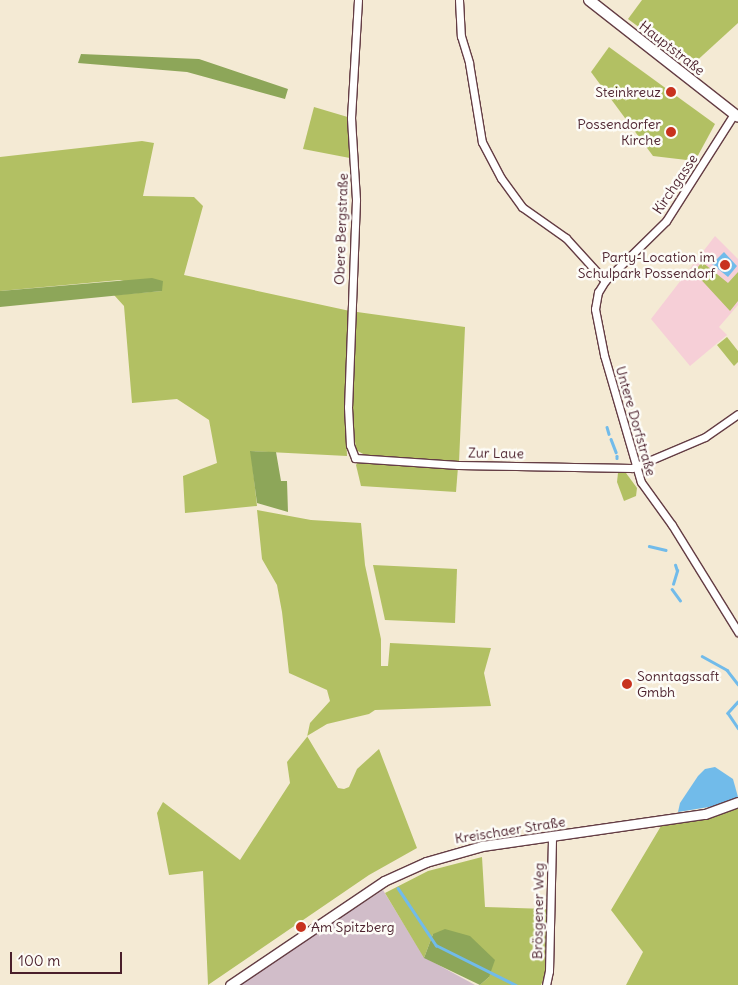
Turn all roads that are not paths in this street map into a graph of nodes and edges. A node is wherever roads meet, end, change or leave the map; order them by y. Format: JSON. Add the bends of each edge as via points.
{"nodes":[{"id":1,"x":358,"y":0,"type":"edge"},
{"id":2,"x":459,"y":0,"type":"edge"},
{"id":3,"x":589,"y":0,"type":"edge"},
{"id":4,"x":736,"y":116,"type":"edge"},
{"id":5,"x":605,"y":281,"type":"junction"},
{"id":6,"x":738,"y":414,"type":"edge"},
{"id":7,"x":355,"y":458,"type":"joint"},
{"id":8,"x":636,"y":466,"type":"junction"},
{"id":9,"x":738,"y":632,"type":"edge"},
{"id":10,"x":738,"y":802,"type":"edge"},
{"id":11,"x":552,"y":836,"type":"junction"},
{"id":12,"x":230,"y":985,"type":"edge"},
{"id":13,"x":546,"y":985,"type":"edge"}],
"edges":[{"from":1,"to":7,"type":"street","name":"Obere Bergstraße","via":[[351,118],[356,200],[348,407],[350,445]]},
{"from":2,"to":5,"type":"street","via":[[461,36],[469,63],[482,142],[501,178],[522,207],[566,238]]},
{"from":3,"to":4,"type":"main road","name":"Hauptstraße"},
{"from":4,"to":5,"type":"street","name":"Kirchgasse","via":[[666,220]]},
{"from":5,"to":8,"type":"street","name":"Untere Dorfstraße","via":[[595,301],[597,324]]},
{"from":6,"to":8,"type":"street","via":[[705,436]]},
{"from":7,"to":8,"type":"street","name":"Zur Laue","via":[[458,465]]},
{"from":8,"to":9,"type":"street","name":"Untere Dorfstraße","via":[[648,495],[672,525]]},
{"from":10,"to":11,"type":"main road","name":"Kreischaer Straße","via":[[704,814]]},
{"from":11,"to":12,"type":"main road","name":"Kreischaer Straße","via":[[450,854],[392,877]]},
{"from":11,"to":13,"type":"street","name":"Brösgener Weg","via":[[550,971]]}]}
